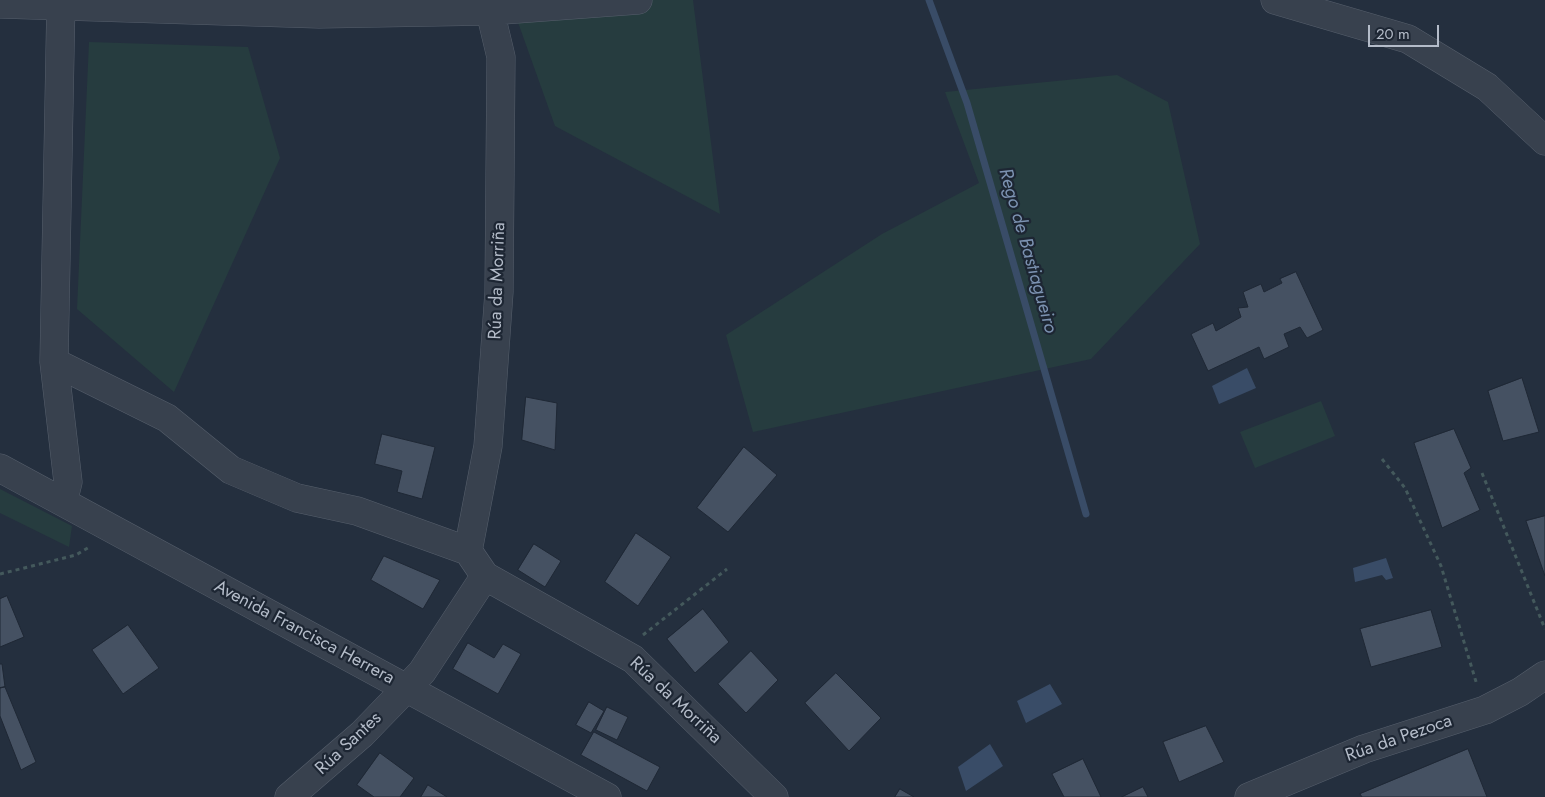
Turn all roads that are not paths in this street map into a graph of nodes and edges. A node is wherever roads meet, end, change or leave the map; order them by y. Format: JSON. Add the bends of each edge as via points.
{"nodes":[{"id":1,"x":638,"y":0,"type":"edge"},
{"id":2,"x":1275,"y":0,"type":"edge"},
{"id":3,"x":61,"y":2,"type":"edge"},
{"id":4,"x":0,"y":4,"type":"edge"},
{"id":5,"x":318,"y":7,"type":"edge"},
{"id":6,"x":490,"y":11,"type":"junction"},
{"id":7,"x":1545,"y":141,"type":"edge"},
{"id":8,"x":54,"y":362,"type":"junction"},
{"id":9,"x":0,"y":468,"type":"edge"},
{"id":10,"x":63,"y":502,"type":"junction"},
{"id":11,"x":468,"y":551,"type":"junction"},
{"id":12,"x":485,"y":576,"type":"junction"},
{"id":13,"x":1545,"y":675,"type":"edge"},
{"id":14,"x":406,"y":688,"type":"junction"},
{"id":15,"x":289,"y":797,"type":"edge"},
{"id":16,"x":607,"y":797,"type":"edge"},
{"id":17,"x":774,"y":797,"type":"edge"},
{"id":18,"x":1249,"y":797,"type":"edge"}],
"edges":[{"from":1,"to":6,"type":"street"},
{"from":2,"to":7,"type":"street","via":[[1408,39],[1487,87]]},
{"from":3,"to":4,"type":"street"},
{"from":3,"to":5,"type":"street"},
{"from":3,"to":8,"type":"street"},
{"from":5,"to":6,"type":"street"},
{"from":6,"to":11,"type":"street","name":"Rúa da Morriña","via":[[501,57],[499,292],[488,446]]},
{"from":8,"to":10,"type":"street","via":[[68,482]]},
{"from":8,"to":11,"type":"street","via":[[167,418],[232,470],[297,498],[357,511]]},
{"from":9,"to":10,"type":"street","name":"Avenida Francisca Herrera"},
{"from":10,"to":14,"type":"street","name":"Avenida Francisca Herrera"},
{"from":11,"to":12,"type":"street","name":"Rúa da Morriña"},
{"from":12,"to":14,"type":"street","via":[[422,672]]},
{"from":12,"to":17,"type":"street","name":"Rúa da Morriña","via":[[634,660]]},
{"from":13,"to":18,"type":"street","name":"Rúa da Pezoca","via":[[1485,710],[1364,749]]},
{"from":14,"to":15,"type":"street","name":"Rúa Santes","via":[[362,734]]},
{"from":14,"to":16,"type":"street","name":"Avenida Francisca Herrera"}]}
